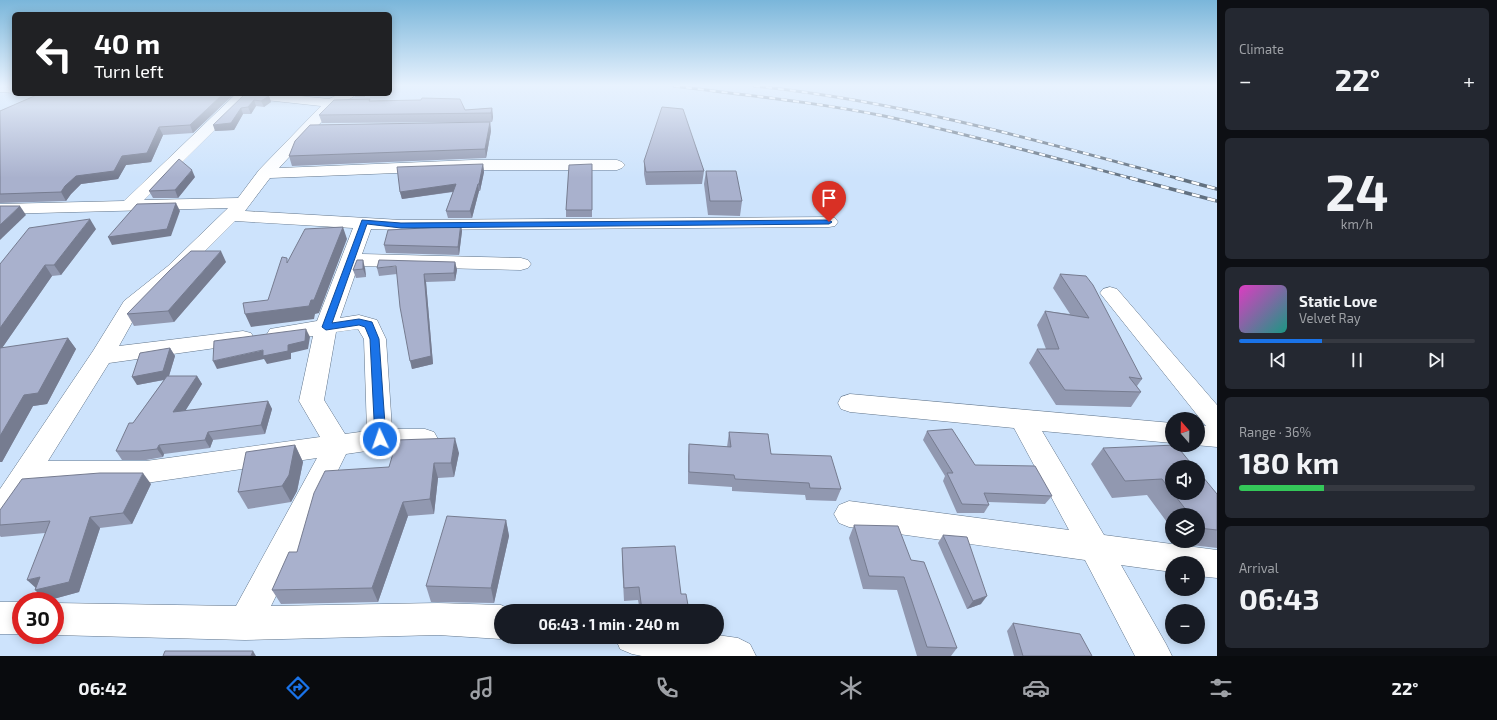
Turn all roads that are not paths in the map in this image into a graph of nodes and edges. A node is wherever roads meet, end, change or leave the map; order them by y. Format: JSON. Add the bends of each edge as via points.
{"nodes":[{"id":1,"x":220,"y":117,"type":"edge"},
{"id":2,"x":319,"y":117,"type":"edge"},
{"id":3,"x":329,"y":128,"type":"edge"},
{"id":4,"x":305,"y":129,"type":"junction"},
{"id":5,"x":617,"y":165,"type":"dead end"},
{"id":6,"x":265,"y":173,"type":"junction"},
{"id":7,"x":128,"y":206,"type":"junction"},
{"id":8,"x":0,"y":209,"type":"edge"},
{"id":9,"x":237,"y":209,"type":"junction"},
{"id":10,"x":364,"y":222,"type":"junction"},
{"id":11,"x":829,"y":222,"type":"dead end"},
{"id":12,"x":352,"y":260,"type":"junction"},
{"id":13,"x":522,"y":264,"type":"dead end"},
{"id":14,"x":1110,"y":293,"type":"dead end"},
{"id":15,"x":326,"y":327,"type":"junction"},
{"id":16,"x":102,"y":356,"type":"junction"},
{"id":17,"x":850,"y":403,"type":"dead end"},
{"id":18,"x":1022,"y":419,"type":"junction"},
{"id":19,"x":1217,"y":422,"type":"edge"},
{"id":20,"x":1165,"y":432,"type":"edge"},
{"id":21,"x":1205,"y":436,"type":"edge"},
{"id":22,"x":1217,"y":437,"type":"edge"},
{"id":23,"x":380,"y":439,"type":"junction"},
{"id":24,"x":425,"y":439,"type":"edge"},
{"id":25,"x":338,"y":444,"type":"junction"},
{"id":26,"x":27,"y":472,"type":"junction"},
{"id":27,"x":0,"y":514,"type":"edge"},
{"id":28,"x":849,"y":514,"type":"dead end"},
{"id":29,"x":1095,"y":548,"type":"junction"},
{"id":30,"x":1217,"y":564,"type":"edge"},
{"id":31,"x":0,"y":618,"type":"edge"},
{"id":32,"x":12,"y":618,"type":"edge"},
{"id":33,"x":64,"y":619,"type":"edge"},
{"id":34,"x":494,"y":622,"type":"edge"},
{"id":35,"x":245,"y":623,"type":"junction"},
{"id":36,"x":634,"y":644,"type":"edge"},
{"id":37,"x":672,"y":644,"type":"edge"},
{"id":38,"x":635,"y":656,"type":"edge"},
{"id":39,"x":738,"y":656,"type":"edge"},
{"id":40,"x":1154,"y":656,"type":"edge"}],
"edges":[{"from":1,"to":7,"type":"street"},
{"from":2,"to":4,"type":"street"},
{"from":3,"to":4,"type":"street"},
{"from":4,"to":6,"type":"street"},
{"from":5,"to":6,"type":"street","via":[[472,165]]},
{"from":6,"to":9,"type":"street"},
{"from":7,"to":8,"type":"street"},
{"from":7,"to":9,"type":"street"},
{"from":9,"to":10,"type":"street"},
{"from":9,"to":16,"type":"street","via":[[174,270],[131,306]]},
{"from":10,"to":11,"type":"street","via":[[401,225]]},
{"from":10,"to":12,"type":"street"},
{"from":12,"to":13,"type":"street"},
{"from":12,"to":15,"type":"street"},
{"from":14,"to":19,"type":"street"},
{"from":15,"to":16,"type":"street"},
{"from":15,"to":23,"type":"street","via":[[359,322],[369,324],[374,339]]},
{"from":15,"to":25,"type":"street","via":[[311,401]]},
{"from":16,"to":26,"type":"street"},
{"from":17,"to":18,"type":"street"},
{"from":18,"to":20,"type":"street"},
{"from":18,"to":29,"type":"street"},
{"from":21,"to":22,"type":"street"},
{"from":23,"to":24,"type":"street"},
{"from":23,"to":25,"type":"street"},
{"from":25,"to":26,"type":"street","via":[[146,472]]},
{"from":25,"to":35,"type":"street"},
{"from":26,"to":27,"type":"street"},
{"from":28,"to":29,"type":"street"},
{"from":29,"to":30,"type":"street"},
{"from":29,"to":40,"type":"street"},
{"from":31,"to":32,"type":"street"},
{"from":33,"to":35,"type":"street"},
{"from":34,"to":35,"type":"street","via":[[438,619]]},
{"from":36,"to":38,"type":"street"},
{"from":37,"to":39,"type":"street"}]}
